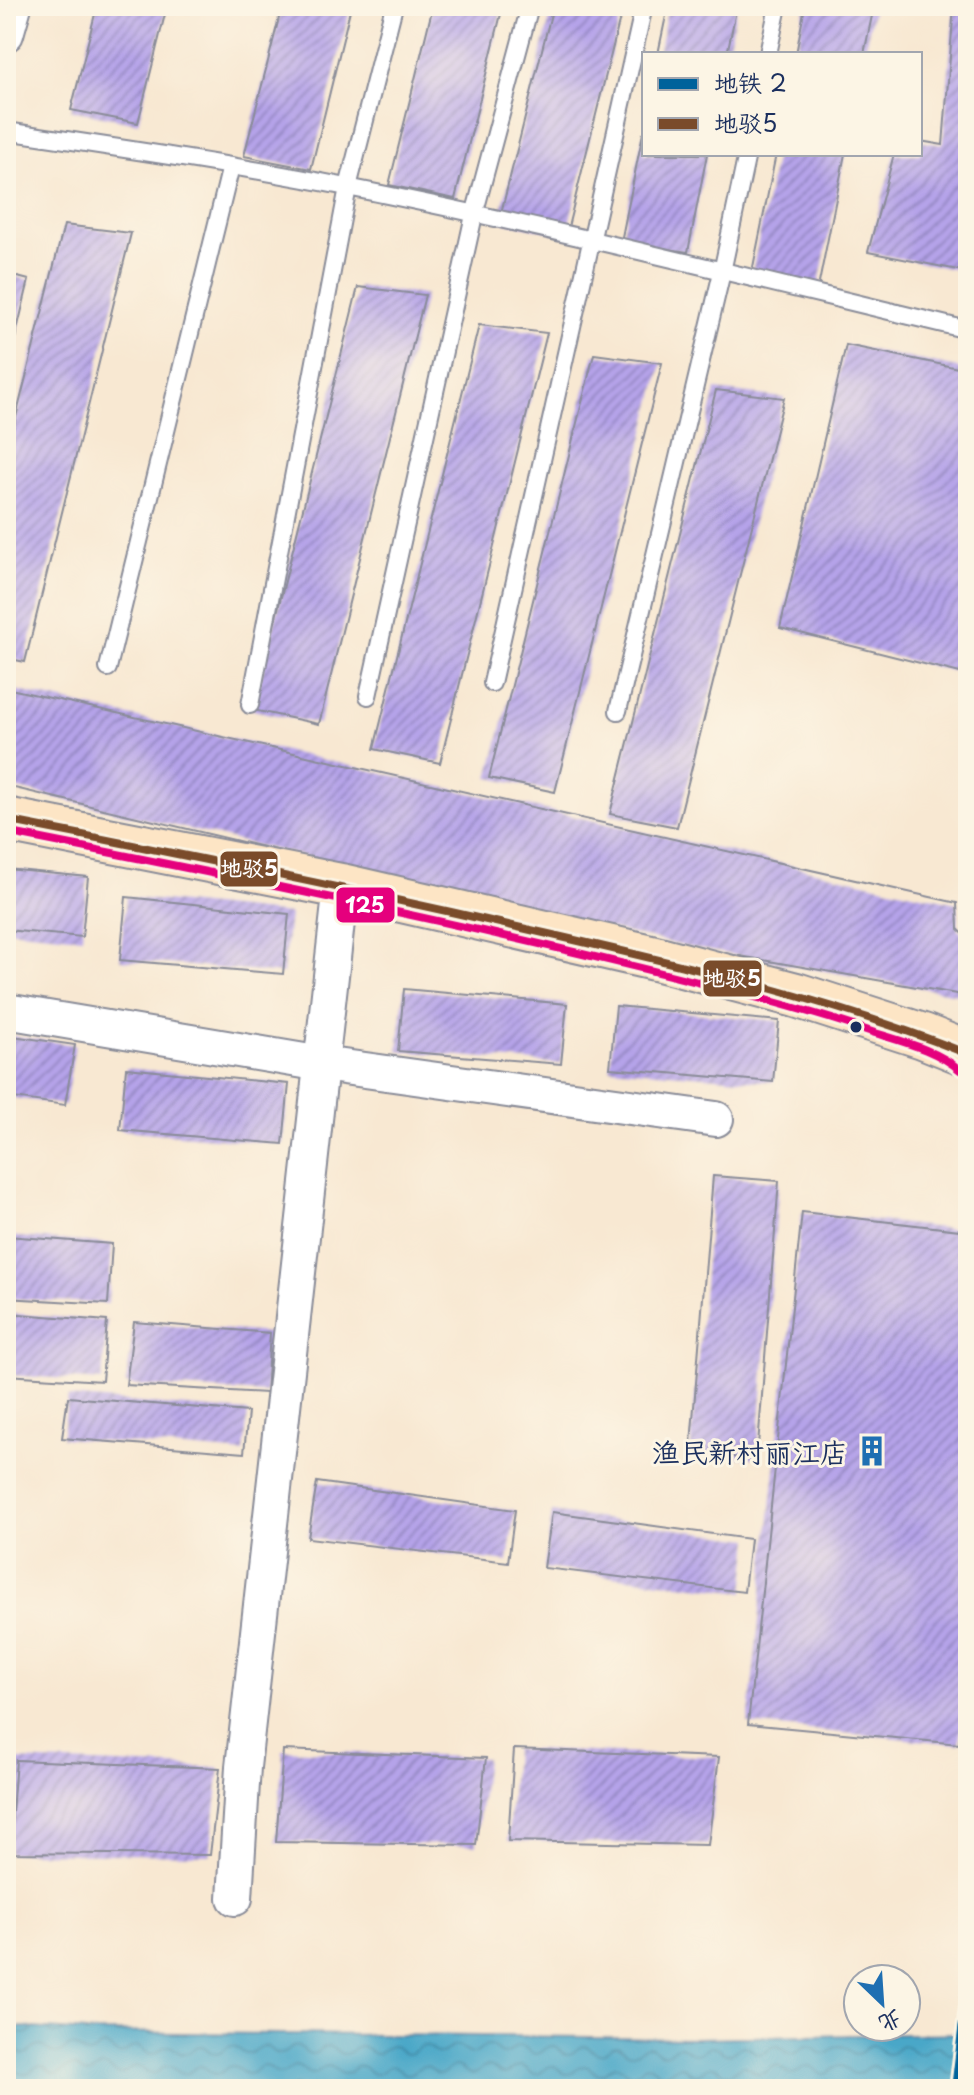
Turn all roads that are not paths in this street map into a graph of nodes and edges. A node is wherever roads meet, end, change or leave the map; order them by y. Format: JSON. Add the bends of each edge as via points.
{"nodes":[{"id":1,"x":14,"y":6,"type":"edge"},
{"id":2,"x":394,"y":6,"type":"edge"},
{"id":3,"x":530,"y":6,"type":"edge"},
{"id":4,"x":644,"y":6,"type":"edge"},
{"id":5,"x":778,"y":6,"type":"edge"},
{"id":6,"x":6,"y":34,"type":"edge"},
{"id":7,"x":768,"y":52,"type":"edge"},
{"id":8,"x":6,"y":131,"type":"edge"},
{"id":9,"x":747,"y":156,"type":"edge"},
{"id":10,"x":231,"y":166,"type":"junction"},
{"id":11,"x":348,"y":187,"type":"junction"},
{"id":12,"x":474,"y":215,"type":"junction"},
{"id":13,"x":592,"y":241,"type":"junction"},
{"id":14,"x":722,"y":272,"type":"junction"},
{"id":15,"x":968,"y":330,"type":"edge"},
{"id":16,"x":108,"y":668,"type":"dead end"},
{"id":17,"x":492,"y":683,"type":"dead end"},
{"id":18,"x":368,"y":696,"type":"dead end"},
{"id":19,"x":250,"y":705,"type":"dead end"},
{"id":20,"x":618,"y":711,"type":"dead end"},
{"id":21,"x":6,"y":820,"type":"edge"},
{"id":22,"x":341,"y":886,"type":"junction"},
{"id":23,"x":6,"y":1011,"type":"edge"},
{"id":24,"x":957,"y":1046,"type":"edge"},
{"id":25,"x":322,"y":1064,"type":"junction"},
{"id":26,"x":716,"y":1119,"type":"dead end"},
{"id":27,"x":235,"y":1898,"type":"dead end"}],
"edges":[{"from":1,"to":6,"type":"street"},
{"from":2,"to":11,"type":"lane"},
{"from":3,"to":12,"type":"lane"},
{"from":4,"to":13,"type":"lane"},
{"from":5,"to":7,"type":"lane"},
{"from":8,"to":10,"type":"lane"},
{"from":9,"to":14,"type":"lane"},
{"from":10,"to":11,"type":"lane"},
{"from":10,"to":16,"type":"lane"},
{"from":11,"to":12,"type":"lane"},
{"from":11,"to":19,"type":"lane"},
{"from":12,"to":13,"type":"lane"},
{"from":12,"to":18,"type":"lane"},
{"from":13,"to":14,"type":"lane"},
{"from":13,"to":17,"type":"lane"},
{"from":14,"to":15,"type":"lane"},
{"from":14,"to":20,"type":"lane"},
{"from":21,"to":22,"type":"street"},
{"from":22,"to":24,"type":"street","via":[[659,959]]},
{"from":22,"to":25,"type":"street"},
{"from":23,"to":25,"type":"street"},
{"from":25,"to":26,"type":"street"},
{"from":25,"to":27,"type":"street","via":[[243,1767]]}]}
